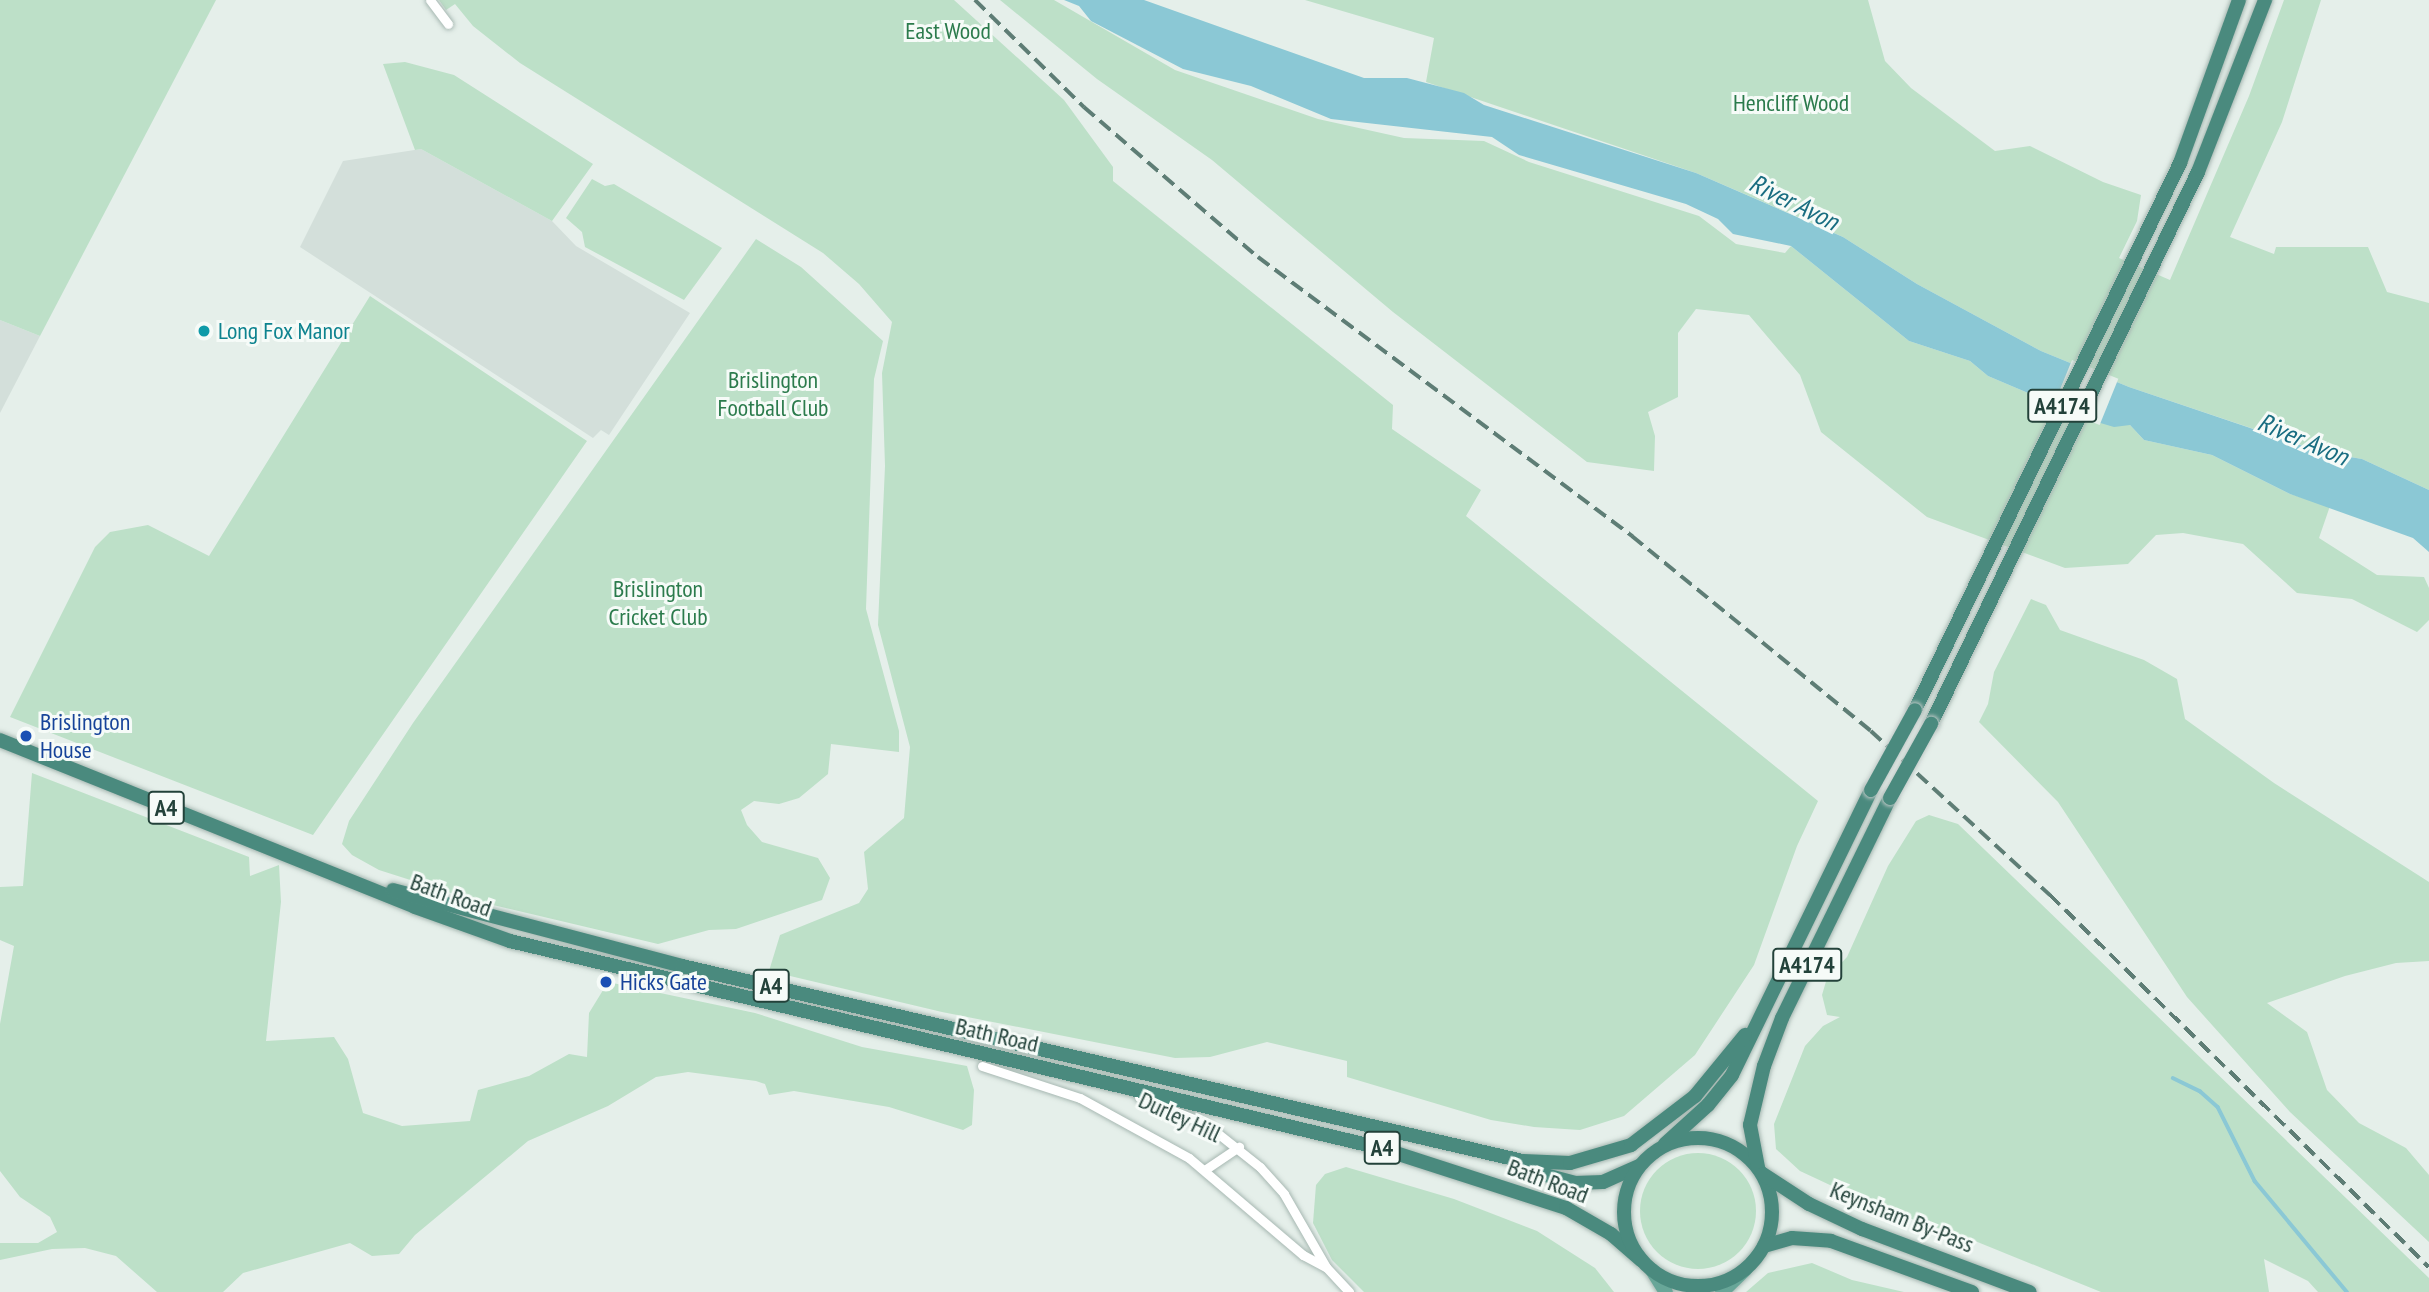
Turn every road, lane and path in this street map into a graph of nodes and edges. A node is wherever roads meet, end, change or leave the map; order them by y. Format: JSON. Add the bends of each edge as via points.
{"nodes":[{"id":1,"x":429,"y":0,"type":"edge"},
{"id":2,"x":2239,"y":0,"type":"edge"},
{"id":3,"x":2266,"y":0,"type":"edge"},
{"id":4,"x":448,"y":24,"type":"dead end"},
{"id":5,"x":0,"y":740,"type":"edge"},
{"id":6,"x":334,"y":872,"type":"junction"},
{"id":7,"x":1790,"y":958,"type":"junction"},
{"id":8,"x":682,"y":966,"type":"junction"},
{"id":9,"x":678,"y":983,"type":"junction"},
{"id":10,"x":982,"y":1066,"type":"dead end"},
{"id":11,"x":1105,"y":1084,"type":"junction"},
{"id":12,"x":1239,"y":1147,"type":"junction"},
{"id":13,"x":1661,"y":1147,"type":"junction"},
{"id":14,"x":1518,"y":1160,"type":"junction"},
{"id":15,"x":1639,"y":1166,"type":"junction"},
{"id":16,"x":1206,"y":1169,"type":"junction"},
{"id":17,"x":1760,"y":1171,"type":"junction"},
{"id":18,"x":1764,"y":1247,"type":"junction"},
{"id":19,"x":1646,"y":1265,"type":"junction"},
{"id":20,"x":1326,"y":1267,"type":"junction"},
{"id":21,"x":1746,"y":1269,"type":"junction"},
{"id":22,"x":1349,"y":1292,"type":"edge"},
{"id":23,"x":1666,"y":1292,"type":"edge"},
{"id":24,"x":1722,"y":1292,"type":"edge"},
{"id":25,"x":1972,"y":1292,"type":"edge"},
{"id":26,"x":2030,"y":1292,"type":"edge"}],
"edges":[{"from":1,"to":4,"type":"street"},
{"from":2,"to":7,"type":"highway","number":"A4174","bridge":true,"via":[[2201,111],[2138,254]]},
{"from":3,"to":17,"type":"highway","number":"A4174","bridge":true,"via":[[2234,88],[2155,263],[1782,1018],[1750,1125]]},
{"from":5,"to":6,"type":"highway","name":"Bath Road","number":"A4"},
{"from":6,"to":8,"type":"highway","name":"Bath Road","number":"A4"},
{"from":6,"to":9,"type":"highway","name":"Bath Road","number":"A4","via":[[510,940]]},
{"from":7,"to":13,"type":"highway","number":"A4174","via":[[1722,1089]]},
{"from":7,"to":14,"type":"highway","via":[[1732,1053],[1673,1117],[1608,1155],[1570,1163]]},
{"from":8,"to":9,"type":"highway"},
{"from":8,"to":14,"type":"highway","name":"Bath Road","number":"A4"},
{"from":9,"to":11,"type":"highway","name":"Bath Road","number":"A4"},
{"from":10,"to":16,"type":"street","via":[[1080,1098]]},
{"from":11,"to":12,"type":"street","name":"Durley Hill","via":[[1206,1124]]},
{"from":11,"to":19,"type":"highway","name":"Bath Road","number":"A4","via":[[1368,1144],[1534,1196],[1579,1214]]},
{"from":12,"to":16,"type":"street"},
{"from":12,"to":20,"type":"street","name":"Durley Hill","via":[[1284,1194]]},
{"from":13,"to":15,"type":"highway"},
{"from":13,"to":17,"type":"highway","via":[[1708,1139],[1735,1150]]},
{"from":14,"to":15,"type":"highway","name":"Bath Road","number":"A4","via":[[1538,1173],[1588,1184],[1616,1178]]},
{"from":15,"to":19,"type":"highway","via":[[1623,1212],[1627,1235]]},
{"from":16,"to":20,"type":"street","via":[[1303,1255]]},
{"from":17,"to":18,"type":"highway","via":[[1773,1213]]},
{"from":17,"to":26,"type":"highway","name":"Keynsham By-Pass","via":[[1809,1205],[1862,1229]]},
{"from":18,"to":21,"type":"highway"},
{"from":18,"to":25,"type":"highway","name":"Keynsham By-Pass","via":[[1792,1238],[1831,1241]]},
{"from":19,"to":21,"type":"highway","via":[[1676,1283],[1702,1286],[1726,1281]]},
{"from":19,"to":23,"type":"main road"},
{"from":20,"to":22,"type":"street","name":"Durley Hill"},
{"from":21,"to":24,"type":"main road"}]}
